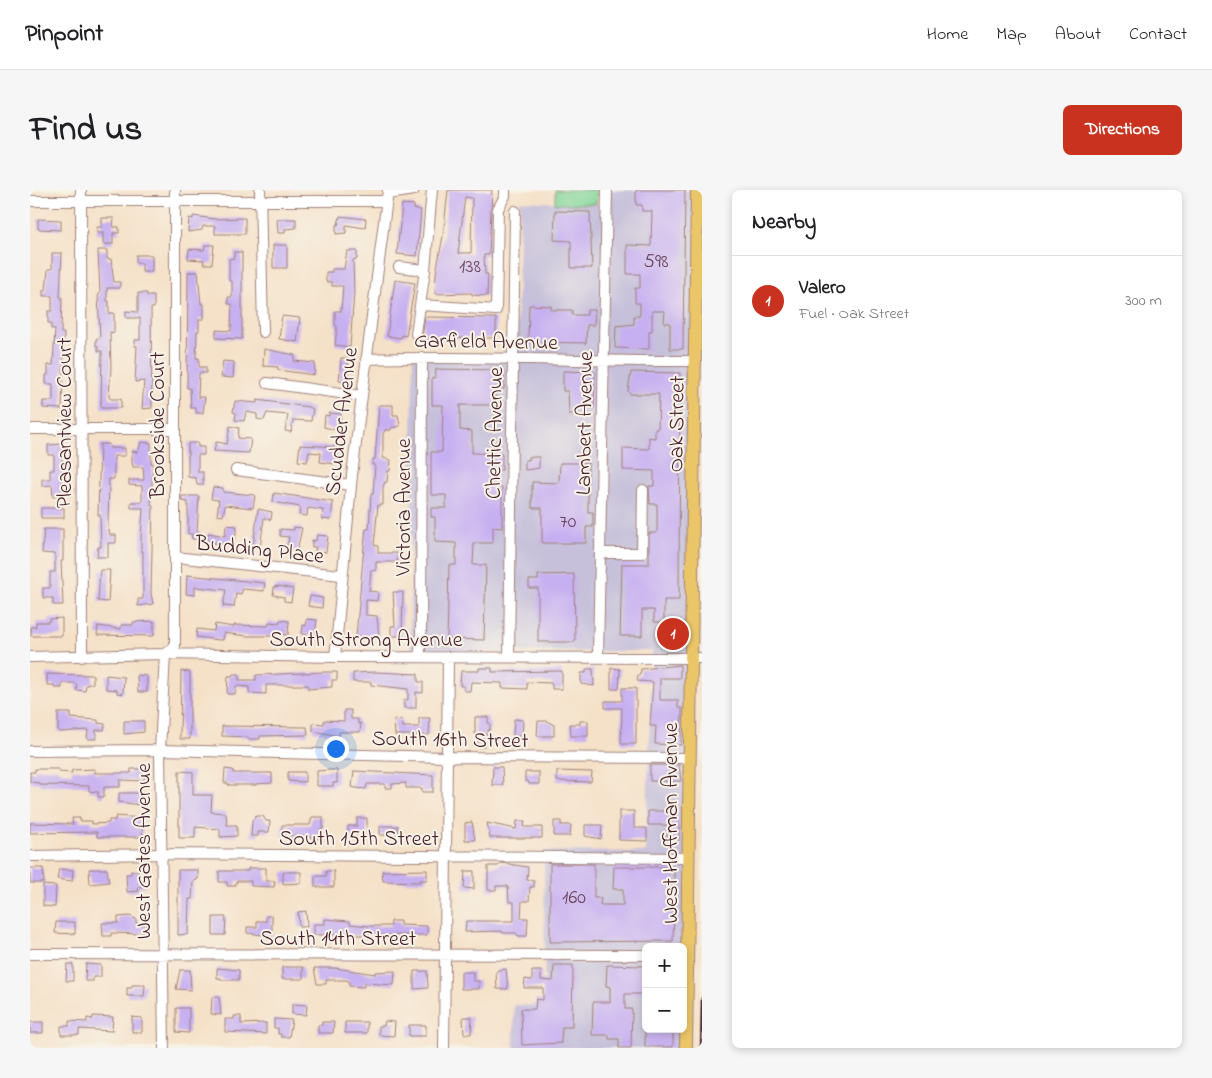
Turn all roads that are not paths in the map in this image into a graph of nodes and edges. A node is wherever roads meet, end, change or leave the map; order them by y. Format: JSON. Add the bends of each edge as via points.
{"nodes":[{"id":1,"x":81,"y":190,"type":"edge"},
{"id":2,"x":175,"y":190,"type":"edge"},
{"id":3,"x":414,"y":190,"type":"edge"},
{"id":4,"x":432,"y":190,"type":"edge"},
{"id":5,"x":505,"y":190,"type":"edge"},
{"id":6,"x":607,"y":190,"type":"edge"},
{"id":7,"x":697,"y":190,"type":"edge"},
{"id":8,"x":260,"y":195,"type":"edge"},
{"id":9,"x":388,"y":195,"type":"edge"},
{"id":10,"x":30,"y":201,"type":"edge"},
{"id":11,"x":81,"y":201,"type":"junction"},
{"id":12,"x":175,"y":201,"type":"junction"},
{"id":13,"x":515,"y":211,"type":"dead end"},
{"id":14,"x":399,"y":267,"type":"dead end"},
{"id":15,"x":426,"y":270,"type":"junction"},
{"id":16,"x":421,"y":305,"type":"junction"},
{"id":17,"x":263,"y":332,"type":"dead end"},
{"id":18,"x":416,"y":334,"type":"dead end"},
{"id":19,"x":422,"y":357,"type":"junction"},
{"id":20,"x":366,"y":359,"type":"junction"},
{"id":21,"x":512,"y":360,"type":"junction"},
{"id":22,"x":603,"y":360,"type":"junction"},
{"id":23,"x":696,"y":361,"type":"junction"},
{"id":24,"x":267,"y":383,"type":"dead end"},
{"id":25,"x":362,"y":396,"type":"junction"},
{"id":26,"x":30,"y":429,"type":"edge"},
{"id":27,"x":82,"y":429,"type":"junction"},
{"id":28,"x":175,"y":430,"type":"junction"},
{"id":29,"x":236,"y":470,"type":"dead end"},
{"id":30,"x":351,"y":486,"type":"junction"},
{"id":31,"x":643,"y":490,"type":"dead end"},
{"id":32,"x":600,"y":553,"type":"junction"},
{"id":33,"x":175,"y":557,"type":"junction"},
{"id":34,"x":341,"y":575,"type":"junction"},
{"id":35,"x":165,"y":654,"type":"junction"},
{"id":36,"x":509,"y":656,"type":"junction"},
{"id":37,"x":598,"y":656,"type":"junction"},
{"id":38,"x":30,"y":657,"type":"edge"},
{"id":39,"x":82,"y":657,"type":"junction"},
{"id":40,"x":419,"y":657,"type":"junction"},
{"id":41,"x":448,"y":657,"type":"junction"},
{"id":42,"x":335,"y":658,"type":"junction"},
{"id":43,"x":696,"y":658,"type":"edge"},
{"id":44,"x":160,"y":750,"type":"junction"},
{"id":45,"x":30,"y":751,"type":"edge"},
{"id":46,"x":447,"y":758,"type":"junction"},
{"id":47,"x":689,"y":758,"type":"junction"},
{"id":48,"x":162,"y":854,"type":"junction"},
{"id":49,"x":30,"y":856,"type":"edge"},
{"id":50,"x":445,"y":856,"type":"junction"},
{"id":51,"x":689,"y":858,"type":"junction"},
{"id":52,"x":685,"y":943,"type":"edge"},
{"id":53,"x":30,"y":954,"type":"edge"},
{"id":54,"x":162,"y":955,"type":"junction"},
{"id":55,"x":642,"y":955,"type":"edge"},
{"id":56,"x":445,"y":956,"type":"junction"},
{"id":57,"x":685,"y":988,"type":"edge"},
{"id":58,"x":164,"y":1048,"type":"edge"},
{"id":59,"x":444,"y":1048,"type":"edge"},
{"id":60,"x":686,"y":1048,"type":"edge"}],
"edges":[{"from":1,"to":11,"type":"street","name":"Pleasantview Court"},
{"from":2,"to":12,"type":"street","name":"Brookside Court"},
{"from":3,"to":9,"type":"street"},
{"from":4,"to":15,"type":"street"},
{"from":5,"to":16,"type":"street","via":[[498,209],[496,310]]},
{"from":6,"to":22,"type":"street","name":"Lambert Avenue"},
{"from":7,"to":23,"type":"main road","name":"Oak Street"},
{"from":8,"to":9,"type":"street"},
{"from":8,"to":12,"type":"street"},
{"from":8,"to":17,"type":"street"},
{"from":9,"to":20,"type":"street","name":"Scudder Avenue"},
{"from":10,"to":11,"type":"street"},
{"from":11,"to":12,"type":"street"},
{"from":11,"to":27,"type":"street","name":"Pleasantview Court"},
{"from":12,"to":28,"type":"street","name":"Brookside Court"},
{"from":13,"to":21,"type":"street","name":"Chettic Avenue"},
{"from":14,"to":15,"type":"street"},
{"from":15,"to":16,"type":"street"},
{"from":16,"to":18,"type":"street"},
{"from":19,"to":20,"type":"street","name":"Garfield Avenue"},
{"from":19,"to":21,"type":"street","name":"Garfield Avenue"},
{"from":19,"to":40,"type":"street","name":"Victoria Avenue"},
{"from":20,"to":25,"type":"street","name":"Scudder Avenue"},
{"from":21,"to":22,"type":"street","name":"Garfield Avenue"},
{"from":21,"to":36,"type":"street","name":"Chettic Avenue"},
{"from":22,"to":23,"type":"street","name":"Garfield Avenue"},
{"from":22,"to":32,"type":"street","name":"Lambert Avenue"},
{"from":23,"to":43,"type":"main road","name":"Oak Street","via":[[693,631]]},
{"from":24,"to":25,"type":"street"},
{"from":25,"to":30,"type":"street","name":"Scudder Avenue"},
{"from":26,"to":27,"type":"street"},
{"from":27,"to":28,"type":"street"},
{"from":27,"to":39,"type":"street","name":"Pleasantview Court"},
{"from":28,"to":33,"type":"street","name":"Brookside Court"},
{"from":29,"to":30,"type":"street"},
{"from":30,"to":34,"type":"street","name":"Scudder Avenue"},
{"from":31,"to":32,"type":"street","via":[[642,553]]},
{"from":32,"to":37,"type":"street","name":"Lambert Avenue"},
{"from":33,"to":34,"type":"street","name":"Budding Place"},
{"from":33,"to":35,"type":"street","name":"Brookside Court","via":[[175,647]]},
{"from":34,"to":42,"type":"street","name":"Scudder Avenue"},
{"from":35,"to":39,"type":"street","name":"South Strong Avenue"},
{"from":35,"to":42,"type":"street","name":"South Strong Avenue"},
{"from":35,"to":44,"type":"street","name":"West Gates Avenue"},
{"from":36,"to":37,"type":"street","name":"South Strong Avenue"},
{"from":36,"to":41,"type":"street","name":"South Strong Avenue"},
{"from":37,"to":43,"type":"street","name":"South Strong Avenue"},
{"from":38,"to":39,"type":"street","name":"South Strong Avenue"},
{"from":40,"to":41,"type":"street","name":"South Strong Avenue"},
{"from":40,"to":42,"type":"street","name":"South Strong Avenue"},
{"from":41,"to":46,"type":"street"},
{"from":43,"to":47,"type":"main road","name":"West Hoffman Avenue"},
{"from":44,"to":45,"type":"street","name":"South 16th Street"},
{"from":44,"to":46,"type":"street","name":"South 16th Street"},
{"from":44,"to":48,"type":"street","name":"West Gates Avenue"},
{"from":46,"to":47,"type":"street","name":"South 16th Street"},
{"from":46,"to":50,"type":"street"},
{"from":47,"to":51,"type":"main road","name":"West Hoffman Avenue"},
{"from":48,"to":49,"type":"street","name":"South 15th Street"},
{"from":48,"to":50,"type":"street","name":"South 15th Street"},
{"from":48,"to":54,"type":"street","name":"West Gates Avenue"},
{"from":50,"to":51,"type":"street","name":"South 15th Street"},
{"from":50,"to":56,"type":"street"},
{"from":51,"to":52,"type":"main road","name":"West Hoffman Avenue"},
{"from":53,"to":54,"type":"street","name":"South 14th Street"},
{"from":54,"to":56,"type":"street","name":"South 14th Street"},
{"from":54,"to":58,"type":"street","name":"West Gates Avenue"},
{"from":55,"to":56,"type":"street","name":"South 14th Street"},
{"from":56,"to":59,"type":"street"},
{"from":57,"to":60,"type":"main road","name":"West Hoffman Avenue"}]}
